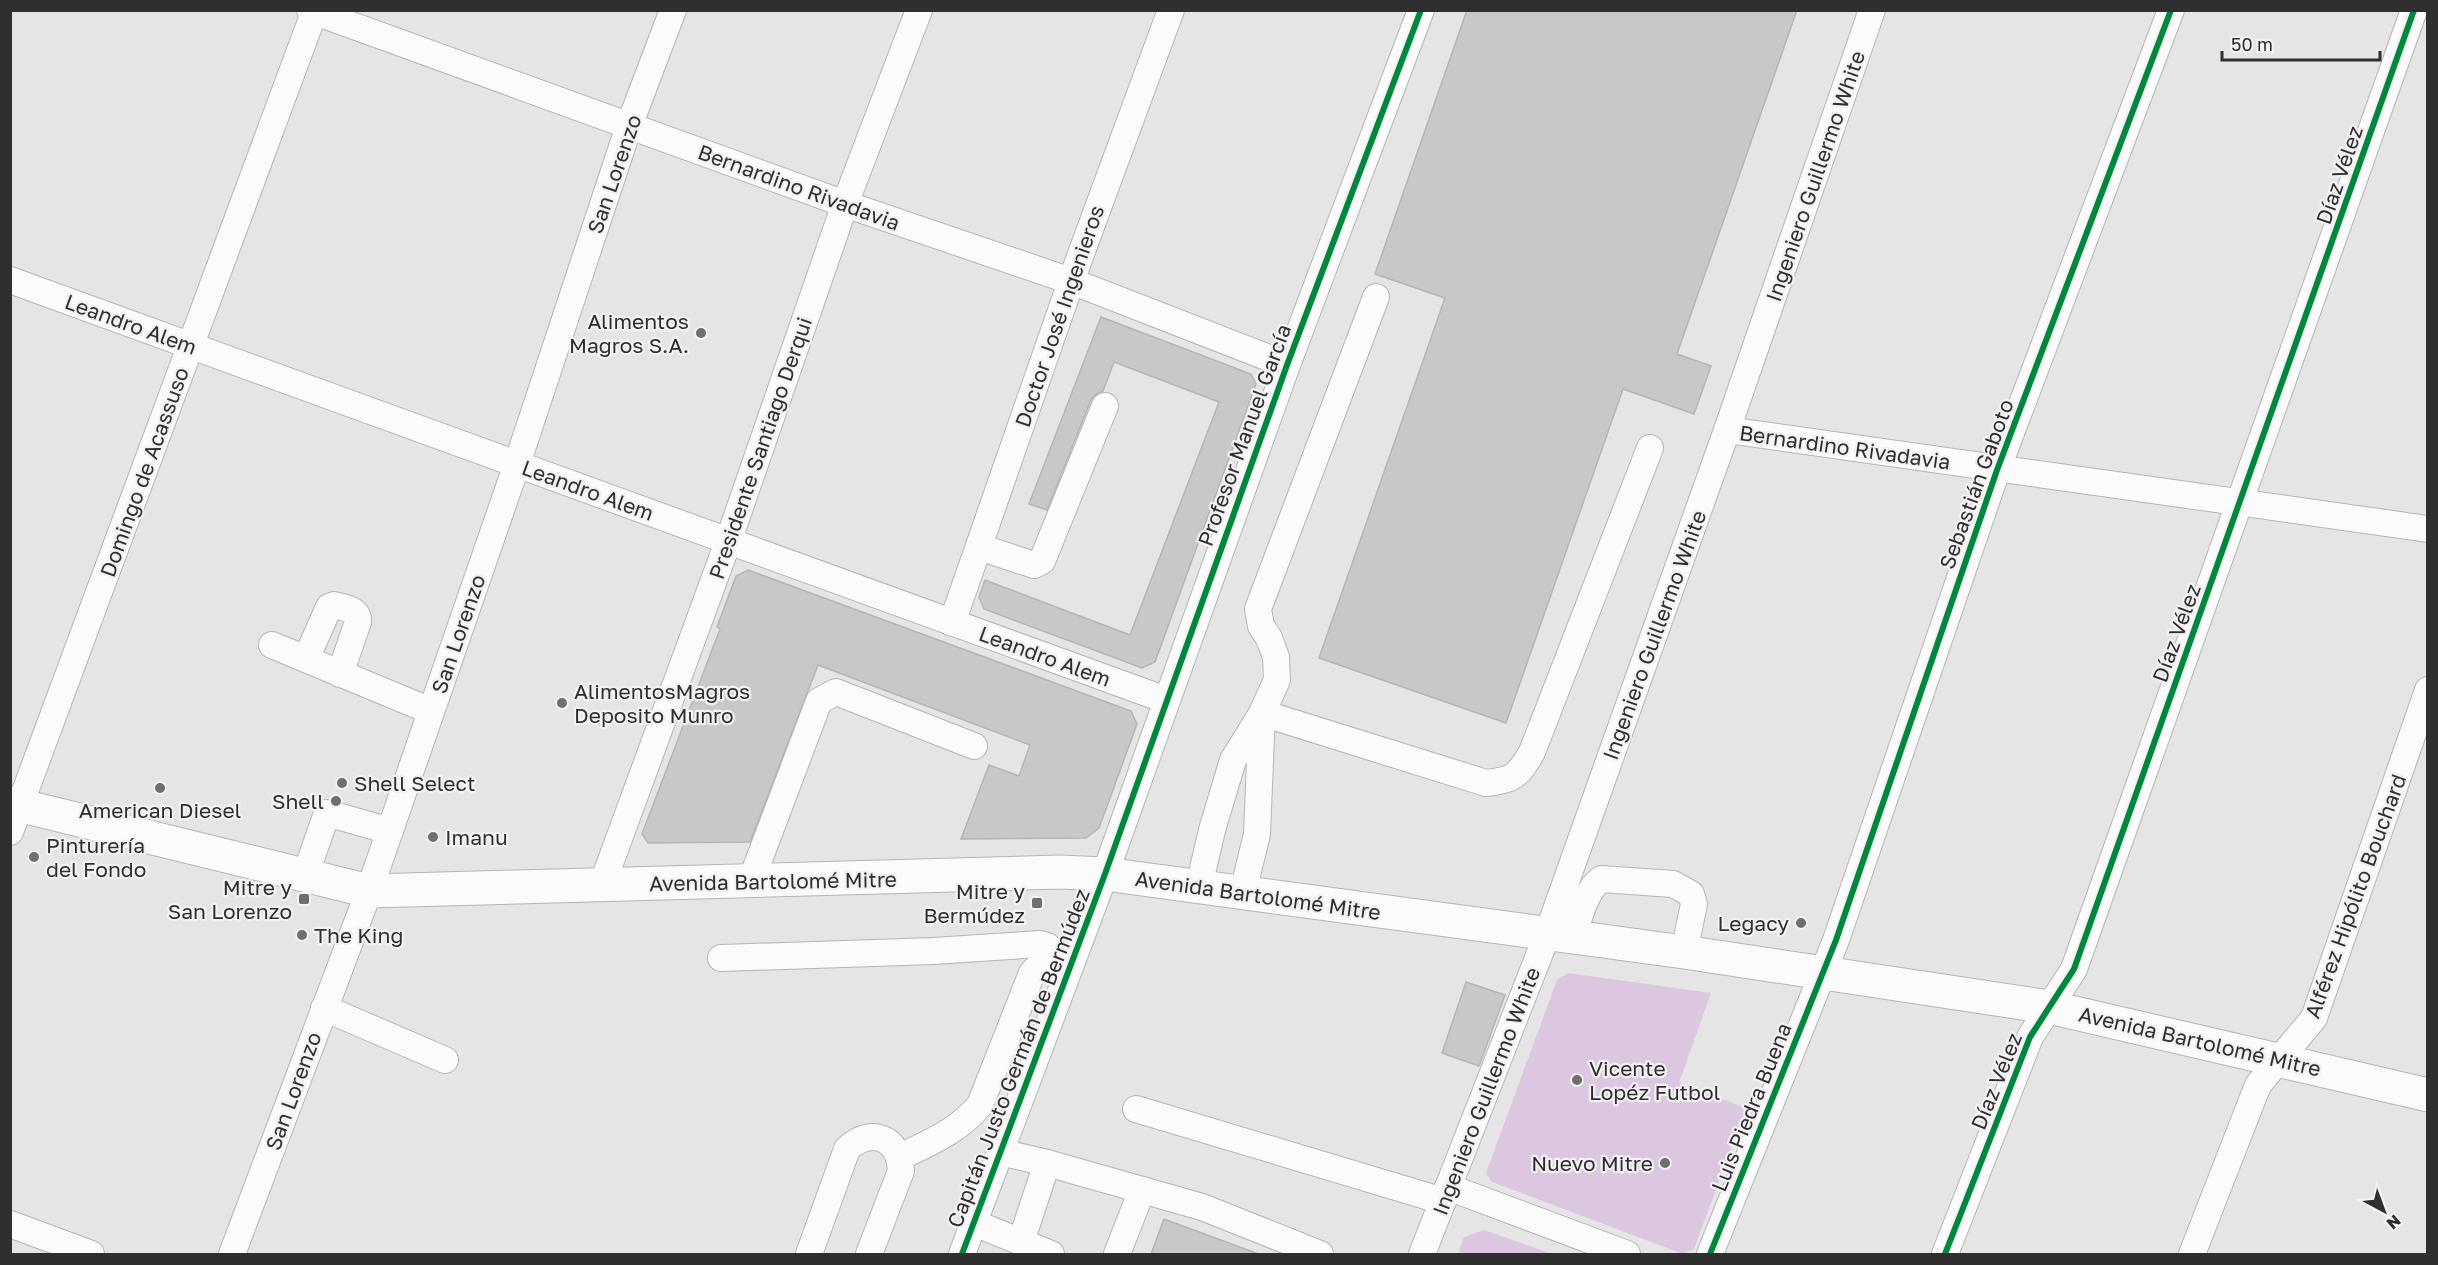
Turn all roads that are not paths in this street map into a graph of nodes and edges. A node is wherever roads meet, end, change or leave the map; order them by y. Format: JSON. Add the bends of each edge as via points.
{"nodes":[{"id":1,"x":673,"y":10,"type":"edge"},
{"id":2,"x":919,"y":10,"type":"edge"},
{"id":3,"x":1171,"y":10,"type":"edge"},
{"id":4,"x":1421,"y":10,"type":"edge"},
{"id":5,"x":1872,"y":10,"type":"edge"},
{"id":6,"x":2171,"y":10,"type":"edge"},
{"id":7,"x":2414,"y":10,"type":"edge"},
{"id":8,"x":313,"y":11,"type":"edge"},
{"id":9,"x":629,"y":126,"type":"junction"},
{"id":10,"x":845,"y":204,"type":"junction"},
{"id":11,"x":10,"y":280,"type":"edge"},
{"id":12,"x":1071,"y":281,"type":"junction"},
{"id":13,"x":1376,"y":297,"type":"dead end"},
{"id":14,"x":191,"y":345,"type":"junction"},
{"id":15,"x":1287,"y":365,"type":"junction"},
{"id":16,"x":1105,"y":406,"type":"dead end"},
{"id":17,"x":1727,"y":430,"type":"junction"},
{"id":18,"x":1650,"y":448,"type":"dead end"},
{"id":19,"x":517,"y":464,"type":"junction"},
{"id":20,"x":1997,"y":470,"type":"junction"},
{"id":21,"x":2240,"y":503,"type":"junction"},
{"id":22,"x":2427,"y":529,"type":"edge"},
{"id":23,"x":728,"y":542,"type":"junction"},
{"id":24,"x":979,"y":546,"type":"junction"},
{"id":25,"x":952,"y":623,"type":"junction"},
{"id":26,"x":272,"y":645,"type":"dead end"},
{"id":27,"x":306,"y":659,"type":"junction"},
{"id":28,"x":340,"y":674,"type":"junction"},
{"id":29,"x":2427,"y":690,"type":"edge"},
{"id":30,"x":1166,"y":700,"type":"junction"},
{"id":31,"x":431,"y":711,"type":"junction"},
{"id":32,"x":1262,"y":713,"type":"junction"},
{"id":33,"x":974,"y":746,"type":"dead end"},
{"id":34,"x":14,"y":813,"type":"edge"},
{"id":35,"x":390,"y":831,"type":"junction"},
{"id":36,"x":1105,"y":874,"type":"junction"},
{"id":37,"x":305,"y":876,"type":"junction"},
{"id":38,"x":751,"y":881,"type":"junction"},
{"id":39,"x":602,"y":885,"type":"junction"},
{"id":40,"x":1199,"y":886,"type":"junction"},
{"id":41,"x":369,"y":891,"type":"junction"},
{"id":42,"x":1243,"y":892,"type":"junction"},
{"id":43,"x":1559,"y":937,"type":"junction"},
{"id":44,"x":1684,"y":952,"type":"junction"},
{"id":45,"x":721,"y":958,"type":"dead end"},
{"id":46,"x":1061,"y":959,"type":"junction"},
{"id":47,"x":1822,"y":973,"type":"junction"},
{"id":48,"x":2049,"y":1007,"type":"junction"},
{"id":49,"x":324,"y":1008,"type":"junction"},
{"id":50,"x":2278,"y":1059,"type":"junction"},
{"id":51,"x":445,"y":1060,"type":"dead end"},
{"id":52,"x":2427,"y":1095,"type":"edge"},
{"id":53,"x":1136,"y":1109,"type":"dead end"},
{"id":54,"x":1000,"y":1152,"type":"junction"},
{"id":55,"x":900,"y":1157,"type":"junction"},
{"id":56,"x":1047,"y":1163,"type":"junction"},
{"id":57,"x":1142,"y":1190,"type":"junction"},
{"id":58,"x":1446,"y":1194,"type":"junction"},
{"id":59,"x":974,"y":1223,"type":"junction"},
{"id":60,"x":10,"y":1224,"type":"edge"},
{"id":61,"x":1021,"y":1242,"type":"junction"},
{"id":62,"x":91,"y":1254,"type":"edge"},
{"id":63,"x":232,"y":1254,"type":"edge"},
{"id":64,"x":809,"y":1254,"type":"edge"},
{"id":65,"x":869,"y":1254,"type":"edge"},
{"id":66,"x":962,"y":1254,"type":"edge"},
{"id":67,"x":1051,"y":1254,"type":"edge"},
{"id":68,"x":1117,"y":1254,"type":"edge"},
{"id":69,"x":1320,"y":1254,"type":"edge"},
{"id":70,"x":1422,"y":1254,"type":"edge"},
{"id":71,"x":1627,"y":1254,"type":"edge"},
{"id":72,"x":1710,"y":1254,"type":"edge"},
{"id":73,"x":1945,"y":1254,"type":"edge"},
{"id":74,"x":2192,"y":1254,"type":"edge"}],
"edges":[{"from":1,"to":9,"type":"street","name":"San Lorenzo"},
{"from":2,"to":10,"type":"street","name":"Presidente Santiago Derqui"},
{"from":3,"to":12,"type":"street","name":"Doctor José Ingenieros"},
{"from":4,"to":15,"type":"street","name":"Profesor Manuel García"},
{"from":5,"to":17,"type":"street","name":"Ingeniero Guillermo White"},
{"from":6,"to":20,"type":"street","name":"Sebastián Gaboto"},
{"from":7,"to":21,"type":"street","name":"Díaz Vélez"},
{"from":8,"to":9,"type":"street","name":"Bernardino Rivadavia"},
{"from":8,"to":14,"type":"street","name":"Domingo de Acassuso"},
{"from":9,"to":10,"type":"street","name":"Bernardino Rivadavia"},
{"from":9,"to":19,"type":"street","name":"San Lorenzo"},
{"from":10,"to":12,"type":"street","name":"Bernardino Rivadavia"},
{"from":10,"to":23,"type":"street","name":"Presidente Santiago Derqui"},
{"from":11,"to":14,"type":"street","name":"Leandro Alem"},
{"from":12,"to":15,"type":"street","name":"Bernardino Rivadavia"},
{"from":12,"to":24,"type":"street","name":"Doctor José Ingenieros"},
{"from":13,"to":32,"type":"street","via":[[1258,609],[1261,626],[1276,657],[1277,680]]},
{"from":14,"to":19,"type":"street","name":"Leandro Alem"},
{"from":14,"to":34,"type":"street","name":"Domingo de Acassuso"},
{"from":15,"to":30,"type":"street","name":"Profesor Manuel García"},
{"from":16,"to":24,"type":"street","via":[[1042,561],[1034,565]]},
{"from":17,"to":20,"type":"street","name":"Bernardino Rivadavia"},
{"from":17,"to":43,"type":"street","name":"Ingeniero Guillermo White"},
{"from":18,"to":32,"type":"street","via":[[1521,772],[1507,781],[1486,783]]},
{"from":19,"to":23,"type":"street","name":"Leandro Alem"},
{"from":19,"to":31,"type":"street","name":"San Lorenzo"},
{"from":20,"to":21,"type":"street","name":"Bernardino Rivadavia"},
{"from":20,"to":47,"type":"street","name":"Sebastián Gaboto"},
{"from":21,"to":22,"type":"street","name":"Bernardino Rivadavia"},
{"from":21,"to":48,"type":"street","name":"Díaz Vélez","via":[[2074,969]]},
{"from":23,"to":25,"type":"street","name":"Leandro Alem"},
{"from":23,"to":39,"type":"street","name":"Presidente Santiago Derqui"},
{"from":24,"to":25,"type":"street","name":"Doctor José Ingenieros"},
{"from":25,"to":30,"type":"street","name":"Leandro Alem"},
{"from":26,"to":27,"type":"street"},
{"from":27,"to":28,"type":"street"},
{"from":27,"to":28,"type":"street","via":[[329,607],[355,612],[358,622]]},
{"from":28,"to":31,"type":"street"},
{"from":29,"to":50,"type":"street","name":"Alférez Hipólito Bouchard","via":[[2314,1018]]},
{"from":30,"to":36,"type":"street","name":"Profesor Manuel García"},
{"from":31,"to":35,"type":"street","name":"San Lorenzo"},
{"from":32,"to":40,"type":"street","via":[[1233,760]]},
{"from":32,"to":42,"type":"street","via":[[1257,834]]},
{"from":33,"to":38,"type":"street","via":[[836,692],[819,701]]},
{"from":34,"to":37,"type":"main road","name":"Avenida Bartolomé Mitre"},
{"from":35,"to":37,"type":"street","via":[[327,813]]},
{"from":35,"to":41,"type":"street","name":"San Lorenzo"},
{"from":36,"to":38,"type":"main road","name":"Avenida Bartolomé Mitre"},
{"from":36,"to":40,"type":"main road","name":"Avenida Bartolomé Mitre"},
{"from":36,"to":46,"type":"street","name":"Capitán Justo Germán de Bermúdez"},
{"from":37,"to":41,"type":"main road","name":"Avenida Bartolomé Mitre"},
{"from":38,"to":39,"type":"main road","name":"Avenida Bartolomé Mitre"},
{"from":39,"to":41,"type":"main road","name":"Avenida Bartolomé Mitre"},
{"from":40,"to":42,"type":"main road","name":"Avenida Bartolomé Mitre"},
{"from":41,"to":49,"type":"street","name":"San Lorenzo"},
{"from":42,"to":43,"type":"main road","name":"Avenida Bartolomé Mitre"},
{"from":43,"to":44,"type":"main road","name":"Avenida Bartolomé Mitre"},
{"from":43,"to":44,"type":"street","via":[[1601,879],[1673,884],[1690,894],[1694,904]]},
{"from":43,"to":58,"type":"street","name":"Ingeniero Guillermo White"},
{"from":44,"to":47,"type":"main road","name":"Avenida Bartolomé Mitre"},
{"from":45,"to":46,"type":"street","via":[[1040,944]]},
{"from":46,"to":54,"type":"street","name":"Capitán Justo Germán de Bermúdez"},
{"from":46,"to":55,"type":"street","via":[[1041,964],[1032,973],[980,1105],[952,1131]]},
{"from":47,"to":48,"type":"main road","name":"Avenida Bartolomé Mitre"},
{"from":47,"to":72,"type":"street","name":"Luis Piedra Buena"},
{"from":48,"to":50,"type":"main road","name":"Avenida Bartolomé Mitre"},
{"from":48,"to":73,"type":"street","name":"Díaz Vélez","via":[[2030,1037]]},
{"from":49,"to":51,"type":"street"},
{"from":49,"to":63,"type":"street","name":"San Lorenzo"},
{"from":50,"to":52,"type":"main road","name":"Avenida Bartolomé Mitre"},
{"from":50,"to":74,"type":"street","name":"Alférez Hipólito Bouchard","via":[[2258,1085]]},
{"from":53,"to":58,"type":"street"},
{"from":54,"to":56,"type":"street"},
{"from":54,"to":59,"type":"street","name":"Capitán Justo Germán de Bermúdez"},
{"from":55,"to":64,"type":"street","via":[[894,1146],[880,1138],[856,1140],[848,1149]]},
{"from":55,"to":65,"type":"street","via":[[902,1171]]},
{"from":56,"to":57,"type":"street"},
{"from":56,"to":61,"type":"street"},
{"from":57,"to":68,"type":"street"},
{"from":57,"to":69,"type":"street","via":[[1202,1207]]},
{"from":58,"to":70,"type":"street","name":"Ingeniero Guillermo White"},
{"from":58,"to":71,"type":"street"},
{"from":59,"to":61,"type":"street"},
{"from":59,"to":66,"type":"street","name":"Capitán Justo Germán de Bermúdez"},
{"from":60,"to":62,"type":"street"},
{"from":61,"to":67,"type":"street"}]}
